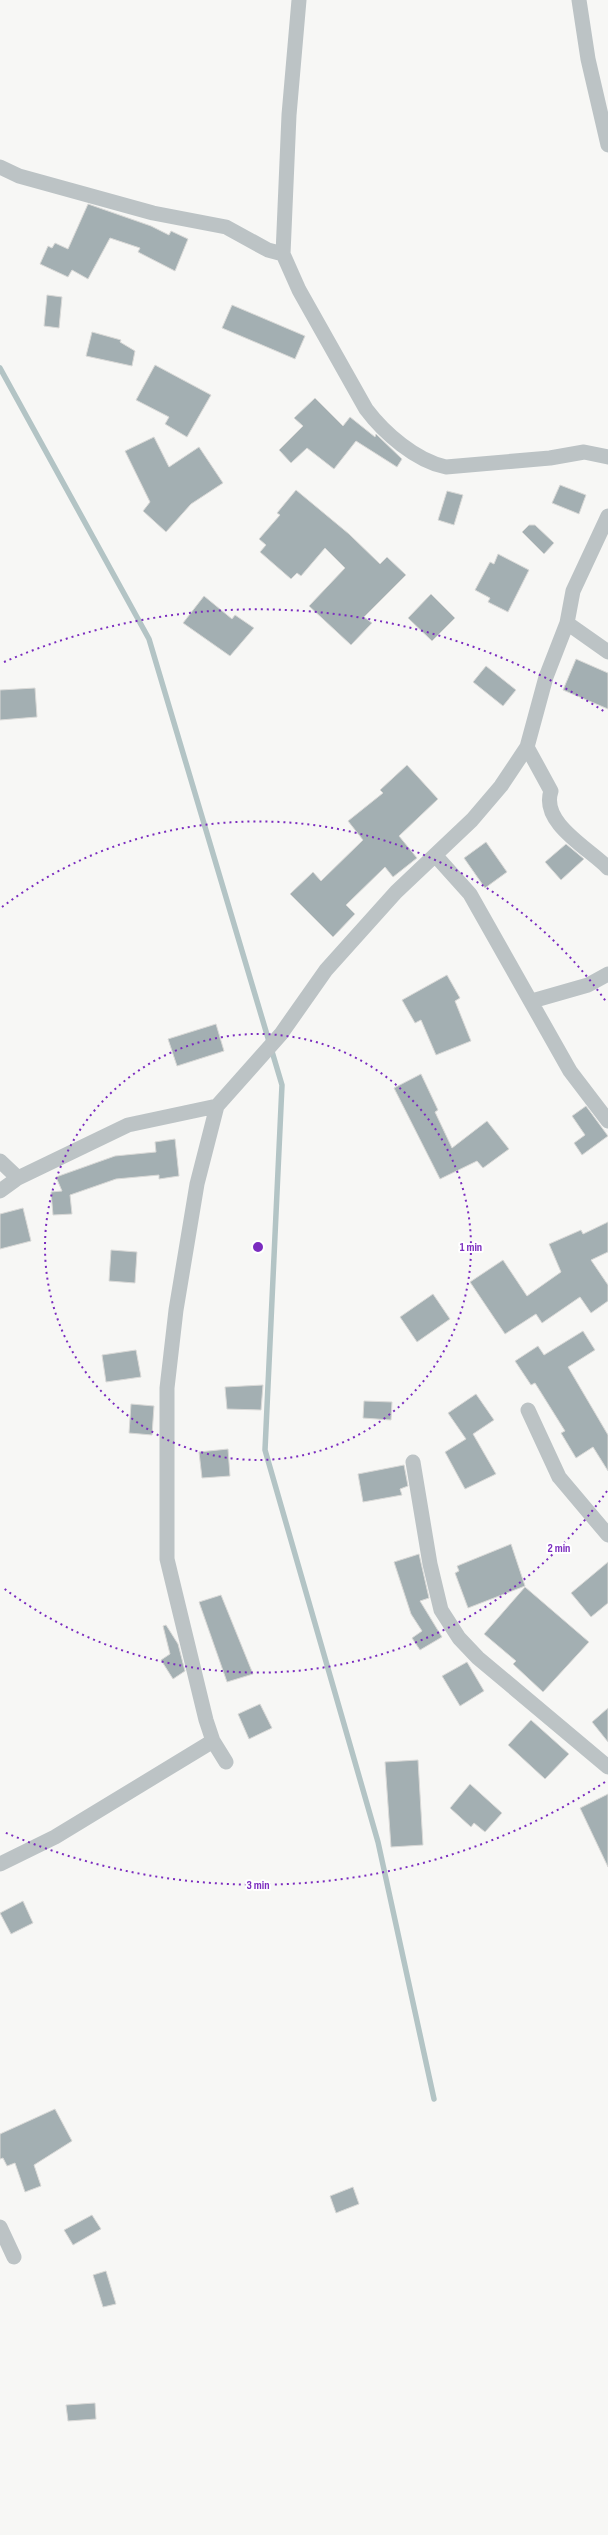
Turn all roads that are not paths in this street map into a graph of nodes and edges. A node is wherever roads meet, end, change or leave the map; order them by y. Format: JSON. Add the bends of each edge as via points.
{"nodes":[{"id":1,"x":299,"y":0,"type":"edge"},
{"id":2,"x":579,"y":0,"type":"edge"},
{"id":3,"x":608,"y":145,"type":"edge"},
{"id":4,"x":0,"y":167,"type":"edge"},
{"id":5,"x":283,"y":254,"type":"junction"},
{"id":6,"x":608,"y":457,"type":"edge"},
{"id":7,"x":608,"y":516,"type":"edge"},
{"id":8,"x":567,"y":623,"type":"junction"},
{"id":9,"x":608,"y":652,"type":"edge"},
{"id":10,"x":527,"y":747,"type":"junction"},
{"id":11,"x":436,"y":855,"type":"junction"},
{"id":12,"x":608,"y":868,"type":"edge"},
{"id":13,"x":608,"y":974,"type":"edge"},
{"id":14,"x":532,"y":1001,"type":"junction"},
{"id":15,"x":217,"y":1106,"type":"junction"},
{"id":16,"x":608,"y":1121,"type":"edge"},
{"id":17,"x":0,"y":1161,"type":"edge"},
{"id":18,"x":18,"y":1178,"type":"junction"},
{"id":19,"x":0,"y":1191,"type":"edge"},
{"id":20,"x":528,"y":1410,"type":"dead end"},
{"id":21,"x":413,"y":1462,"type":"dead end"},
{"id":22,"x":608,"y":1535,"type":"edge"},
{"id":23,"x":213,"y":1741,"type":"junction"},
{"id":24,"x":226,"y":1762,"type":"dead end"},
{"id":25,"x":608,"y":1768,"type":"edge"},
{"id":26,"x":0,"y":1864,"type":"edge"},
{"id":27,"x":0,"y":2227,"type":"edge"},
{"id":28,"x":14,"y":2257,"type":"dead end"}],
"edges":[{"from":1,"to":5,"type":"street","via":[[289,115]]},
{"from":2,"to":3,"type":"street","via":[[588,59]]},
{"from":4,"to":5,"type":"street","via":[[40,182],[153,213],[226,227],[268,250]]},
{"from":5,"to":6,"type":"street","via":[[299,290],[366,409],[379,426],[430,464],[461,468],[584,452]]},
{"from":7,"to":8,"type":"street","via":[[573,591]]},
{"from":8,"to":9,"type":"street"},
{"from":8,"to":10,"type":"street","via":[[546,677]]},
{"from":10,"to":11,"type":"street","via":[[501,786],[472,820]]},
{"from":10,"to":12,"type":"street","via":[[551,792],[548,800],[550,808],[566,833],[597,856]]},
{"from":11,"to":14,"type":"street","via":[[470,894]]},
{"from":11,"to":15,"type":"street","via":[[396,892],[326,970],[281,1034]]},
{"from":13,"to":14,"type":"street","via":[[588,985]]},
{"from":14,"to":16,"type":"street","via":[[570,1071]]},
{"from":15,"to":18,"type":"street","via":[[128,1125]]},
{"from":15,"to":23,"type":"street","via":[[197,1184],[176,1310],[167,1388],[167,1559]]},
{"from":17,"to":18,"type":"street"},
{"from":18,"to":19,"type":"street"},
{"from":20,"to":22,"type":"street","via":[[559,1477]]},
{"from":21,"to":25,"type":"street","via":[[430,1564],[441,1610],[459,1638],[478,1658]]},
{"from":23,"to":24,"type":"street"},
{"from":23,"to":26,"type":"street","via":[[55,1837]]},
{"from":27,"to":28,"type":"street"}]}
